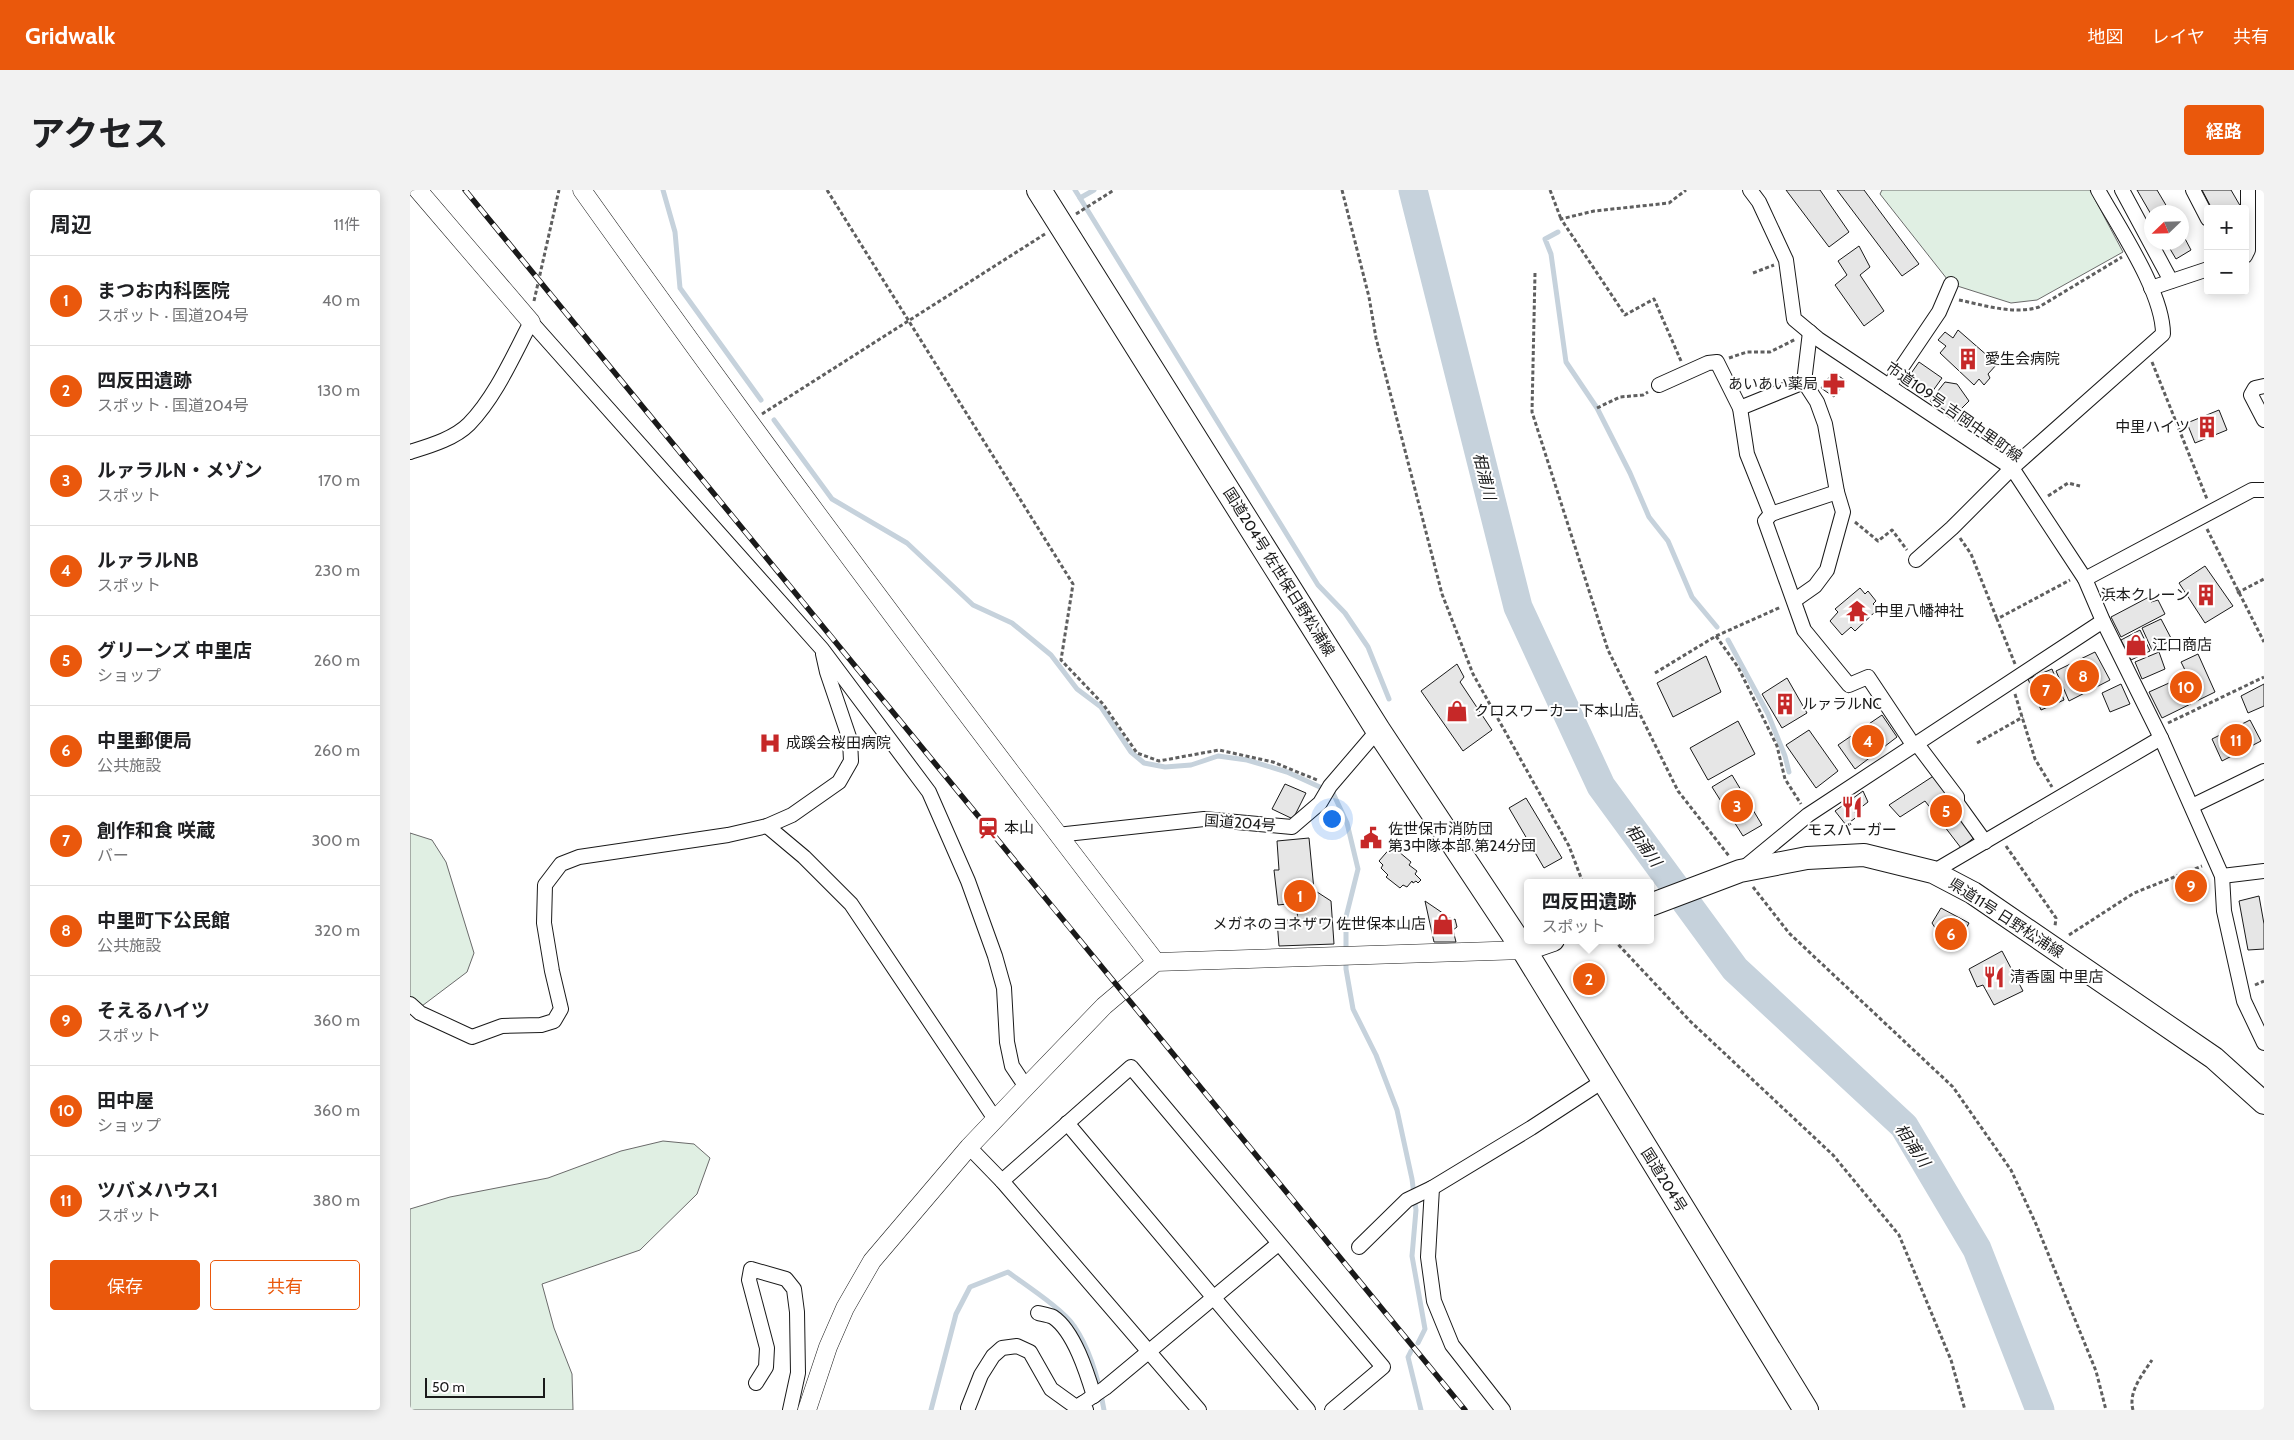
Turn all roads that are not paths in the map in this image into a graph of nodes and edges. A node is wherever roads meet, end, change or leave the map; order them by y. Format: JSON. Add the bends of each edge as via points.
{"nodes":[{"id":1,"x":418,"y":190,"type":"edge"},
{"id":2,"x":582,"y":190,"type":"edge"},
{"id":3,"x":1039,"y":190,"type":"edge"},
{"id":4,"x":1750,"y":190,"type":"edge"},
{"id":5,"x":2098,"y":190,"type":"edge"},
{"id":6,"x":2122,"y":190,"type":"edge"},
{"id":7,"x":2193,"y":190,"type":"edge"},
{"id":8,"x":2248,"y":190,"type":"edge"},
{"id":9,"x":2204,"y":211,"type":"edge"},
{"id":10,"x":2248,"y":250,"type":"edge"},
{"id":11,"x":2204,"y":270,"type":"edge"},
{"id":12,"x":2171,"y":281,"type":"junction"},
{"id":13,"x":1951,"y":284,"type":"dead end"},
{"id":14,"x":2151,"y":288,"type":"junction"},
{"id":15,"x":530,"y":322,"type":"junction"},
{"id":16,"x":1810,"y":332,"type":"junction"},
{"id":17,"x":1804,"y":382,"type":"junction"},
{"id":18,"x":1659,"y":385,"type":"road end"},
{"id":19,"x":1889,"y":386,"type":"junction"},
{"id":20,"x":2264,"y":386,"type":"edge"},
{"id":21,"x":1740,"y":408,"type":"junction"},
{"id":22,"x":2264,"y":420,"type":"edge"},
{"id":23,"x":410,"y":452,"type":"edge"},
{"id":24,"x":2012,"y":468,"type":"junction"},
{"id":25,"x":1837,"y":492,"type":"junction"},
{"id":26,"x":2264,"y":492,"type":"edge"},
{"id":27,"x":1771,"y":514,"type":"junction"},
{"id":28,"x":1916,"y":560,"type":"road end"},
{"id":29,"x":2084,"y":576,"type":"junction"},
{"id":30,"x":1795,"y":600,"type":"junction"},
{"id":31,"x":2103,"y":621,"type":"junction"},
{"id":32,"x":822,"y":649,"type":"junction"},
{"id":33,"x":1378,"y":730,"type":"junction"},
{"id":34,"x":2159,"y":733,"type":"junction"},
{"id":35,"x":1915,"y":745,"type":"junction"},
{"id":36,"x":2264,"y":771,"type":"edge"},
{"id":37,"x":2192,"y":806,"type":"junction"},
{"id":38,"x":767,"y":826,"type":"junction"},
{"id":39,"x":1057,"y":834,"type":"junction"},
{"id":40,"x":1985,"y":842,"type":"junction"},
{"id":41,"x":1740,"y":871,"type":"junction"},
{"id":42,"x":2264,"y":871,"type":"edge"},
{"id":43,"x":1934,"y":872,"type":"junction"},
{"id":44,"x":2222,"y":876,"type":"junction"},
{"id":45,"x":1654,"y":903,"type":"edge"},
{"id":46,"x":1541,"y":944,"type":"edge"},
{"id":47,"x":1524,"y":950,"type":"junction"},
{"id":48,"x":1156,"y":962,"type":"junction"},
{"id":49,"x":410,"y":1004,"type":"edge"},
{"id":50,"x":2264,"y":1043,"type":"edge"},
{"id":51,"x":1603,"y":1081,"type":"junction"},
{"id":52,"x":1026,"y":1087,"type":"junction"},
{"id":53,"x":2264,"y":1102,"type":"edge"},
{"id":54,"x":995,"y":1119,"type":"junction"},
{"id":55,"x":1067,"y":1123,"type":"junction"},
{"id":56,"x":969,"y":1147,"type":"junction"},
{"id":57,"x":1002,"y":1181,"type":"junction"},
{"id":58,"x":1432,"y":1188,"type":"junction"},
{"id":59,"x":1278,"y":1244,"type":"junction"},
{"id":60,"x":1359,"y":1247,"type":"dead end"},
{"id":61,"x":1213,"y":1298,"type":"junction"},
{"id":62,"x":1038,"y":1313,"type":"dead end"},
{"id":63,"x":1149,"y":1351,"type":"junction"},
{"id":64,"x":756,"y":1383,"type":"dead end"},
{"id":65,"x":1093,"y":1398,"type":"edge"},
{"id":66,"x":968,"y":1408,"type":"dead end"},
{"id":67,"x":790,"y":1410,"type":"edge"},
{"id":68,"x":807,"y":1410,"type":"edge"},
{"id":69,"x":1199,"y":1410,"type":"edge"},
{"id":70,"x":1308,"y":1410,"type":"edge"},
{"id":71,"x":1332,"y":1410,"type":"edge"},
{"id":72,"x":1503,"y":1410,"type":"edge"},
{"id":73,"x":1806,"y":1410,"type":"edge"}],
"edges":[{"from":1,"to":15,"type":"street"},
{"from":2,"to":39,"type":"street","via":[[748,422]]},
{"from":3,"to":33,"type":"highway","name":"国道204号 佐世保日野松浦線","via":[[1068,219]]},
{"from":4,"to":16,"type":"street","name":"市道109号 吉岡中里町線","via":[[1759,202],[1786,260],[1794,319]]},
{"from":5,"to":14,"type":"street"},
{"from":6,"to":12,"type":"street"},
{"from":7,"to":9,"type":"street"},
{"from":8,"to":10,"type":"street"},
{"from":11,"to":12,"type":"street"},
{"from":12,"to":14,"type":"street"},
{"from":13,"to":19,"type":"street","via":[[1940,312]]},
{"from":14,"to":24,"type":"street","via":[[2163,319],[2163,334]]},
{"from":15,"to":23,"type":"street","via":[[491,396],[468,425],[437,444]]},
{"from":15,"to":32,"type":"street"},
{"from":16,"to":17,"type":"street"},
{"from":16,"to":19,"type":"street","name":"市道109号 吉岡中里町線"},
{"from":17,"to":21,"type":"street"},
{"from":17,"to":25,"type":"street","via":[[1817,402],[1825,424]]},
{"from":18,"to":21,"type":"street","via":[[1717,362]]},
{"from":19,"to":24,"type":"street","name":"市道109号 吉岡中里町線"},
{"from":20,"to":22,"type":"street","via":[[2255,388],[2251,396]]},
{"from":21,"to":27,"type":"street","via":[[1747,454]]},
{"from":24,"to":28,"type":"street"},
{"from":24,"to":29,"type":"street","name":"市道109号 吉岡中里町線"},
{"from":25,"to":27,"type":"street"},
{"from":25,"to":30,"type":"street","via":[[1843,512],[1827,570],[1815,586]]},
{"from":26,"to":29,"type":"street","via":[[2252,490]]},
{"from":27,"to":30,"type":"street","via":[[1765,521]]},
{"from":29,"to":31,"type":"street","name":"市道109号 吉岡中里町線"},
{"from":30,"to":35,"type":"street","via":[[1804,630],[1849,686],[1868,677]]},
{"from":31,"to":34,"type":"street","name":"市道109号 吉岡中里町線"},
{"from":31,"to":35,"type":"street"},
{"from":32,"to":38,"type":"street","via":[[850,740],[851,761],[839,782],[792,815]]},
{"from":32,"to":52,"type":"street","via":[[929,792],[968,882],[995,956],[1004,988],[1007,1042],[1012,1066]]},
{"from":33,"to":39,"type":"street","name":"国道204号","via":[[1330,786],[1320,803],[1292,827],[1204,819]]},
{"from":33,"to":47,"type":"highway","name":"国道204号 佐世保日野松浦線"},
{"from":34,"to":37,"type":"street","name":"市道109号 吉岡中里町線"},
{"from":34,"to":40,"type":"street"},
{"from":35,"to":40,"type":"street","via":[[1957,797],[1957,803]]},
{"from":35,"to":41,"type":"street","via":[[1808,815]]},
{"from":36,"to":37,"type":"street"},
{"from":37,"to":44,"type":"street","name":"市道109号 吉岡中里町線"},
{"from":38,"to":49,"type":"street","via":[[728,836],[579,858],[561,864],[546,885],[544,923],[561,1009],[554,1021],[541,1025],[502,1026],[472,1036],[420,1013]]},
{"from":38,"to":54,"type":"street","via":[[851,904]]},
{"from":39,"to":48,"type":"street"},
{"from":40,"to":43,"type":"street"},
{"from":41,"to":43,"type":"main road","name":"県道11号 日野松浦線","via":[[1807,858],[1864,855]]},
{"from":41,"to":45,"type":"main road","name":"県道11号 日野松浦線"},
{"from":42,"to":44,"type":"street"},
{"from":43,"to":53,"type":"main road","name":"県道11号 日野松浦線","via":[[1973,894],[2214,1058]]},
{"from":44,"to":50,"type":"street","name":"市道109号 吉岡中里町線","via":[[2224,911],[2244,1001]]},
{"from":46,"to":47,"type":"main road"},
{"from":47,"to":48,"type":"street"},
{"from":47,"to":51,"type":"highway","name":"国道204号"},
{"from":48,"to":52,"type":"street","via":[[1104,1006]]},
{"from":51,"to":58,"type":"street"},
{"from":51,"to":73,"type":"highway","name":"国道204号"},
{"from":52,"to":54,"type":"street"},
{"from":54,"to":56,"type":"street"},
{"from":55,"to":57,"type":"street"},
{"from":55,"to":59,"type":"street","via":[[1131,1067]]},
{"from":55,"to":61,"type":"street"},
{"from":56,"to":57,"type":"street"},
{"from":56,"to":68,"type":"street","via":[[872,1261],[845,1308]]},
{"from":57,"to":63,"type":"street"},
{"from":58,"to":60,"type":"street","via":[[1407,1200]]},
{"from":58,"to":72,"type":"street","via":[[1428,1257],[1434,1301],[1452,1345]]},
{"from":59,"to":61,"type":"street"},
{"from":59,"to":71,"type":"street","via":[[1383,1367]]},
{"from":61,"to":63,"type":"street"},
{"from":61,"to":70,"type":"street"},
{"from":62,"to":65,"type":"street","via":[[1053,1317],[1069,1336],[1083,1363]]},
{"from":63,"to":65,"type":"street"},
{"from":63,"to":69,"type":"street"},
{"from":64,"to":67,"type":"street","via":[[766,1367],[767,1348],[749,1280],[751,1269],[786,1279],[794,1289],[798,1373]]},
{"from":65,"to":66,"type":"street","via":[[1076,1407],[1051,1389],[1030,1352],[1017,1346],[1002,1348],[993,1356],[981,1375]]}]}
